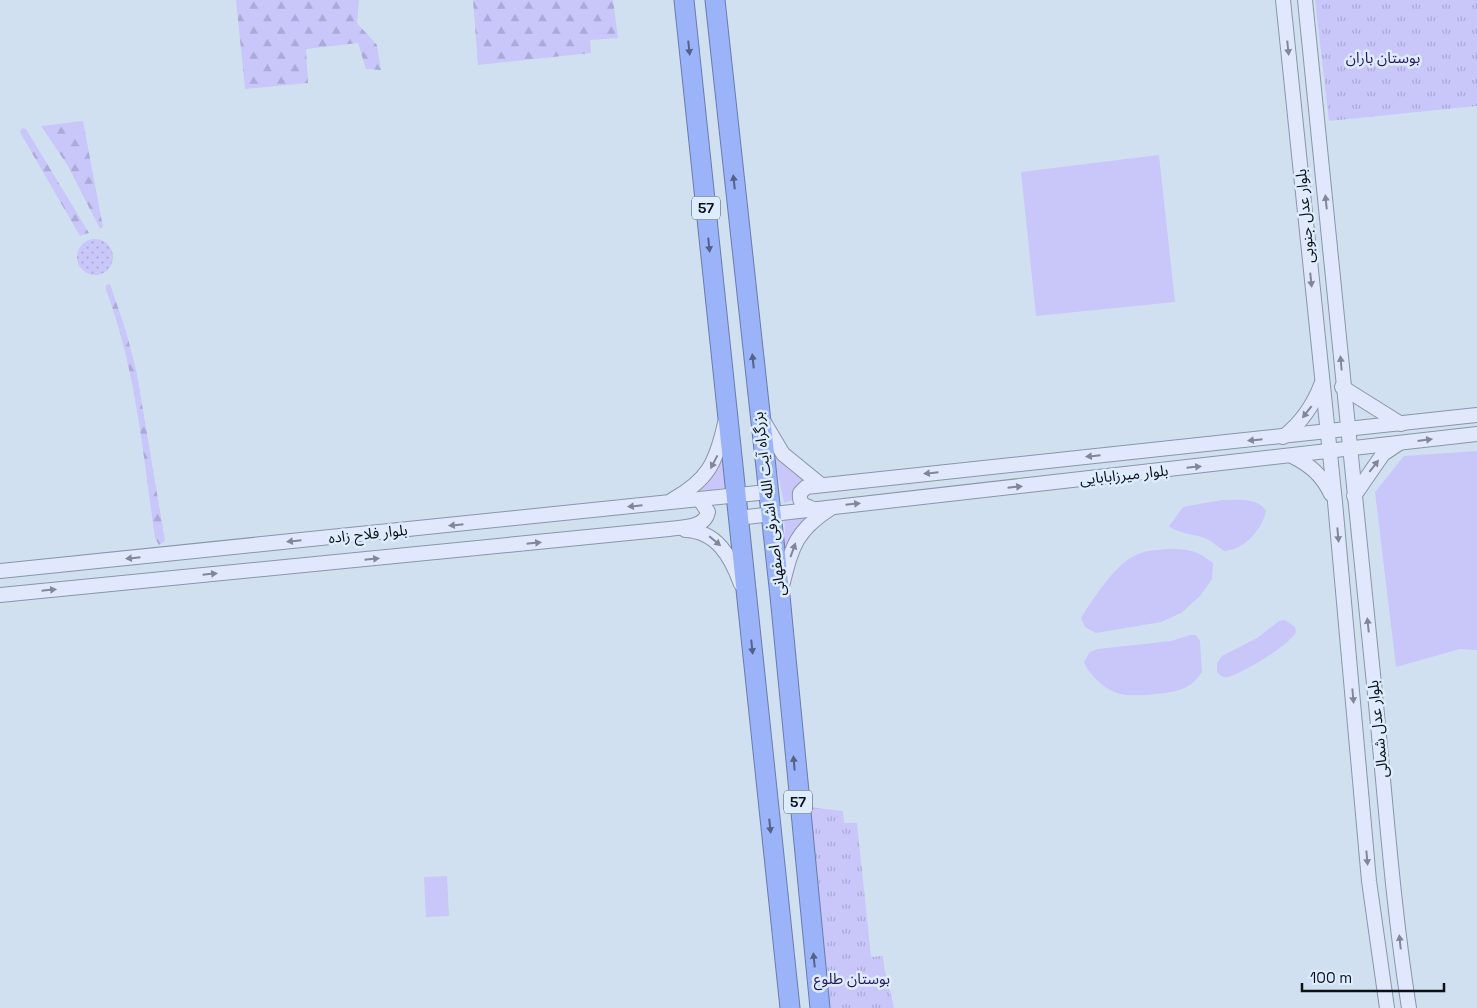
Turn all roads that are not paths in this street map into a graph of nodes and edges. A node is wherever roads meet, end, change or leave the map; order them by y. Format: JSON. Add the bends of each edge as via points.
{"nodes":[{"id":1,"x":684,"y":0,"type":"edge"},
{"id":2,"x":715,"y":0,"type":"edge"},
{"id":3,"x":1283,"y":0,"type":"edge"},
{"id":4,"x":1305,"y":0,"type":"edge"},
{"id":5,"x":1322,"y":382,"type":"junction"},
{"id":6,"x":1342,"y":387,"type":"junction"},
{"id":7,"x":758,"y":410,"type":"junction"},
{"id":8,"x":727,"y":415,"type":"junction"},
{"id":9,"x":1477,"y":415,"type":"edge"},
{"id":10,"x":1401,"y":424,"type":"junction"},
{"id":11,"x":1347,"y":429,"type":"junction"},
{"id":12,"x":1327,"y":431,"type":"junction"},
{"id":13,"x":1477,"y":434,"type":"edge"},
{"id":14,"x":761,"y":436,"type":"junction"},
{"id":15,"x":1284,"y":437,"type":"junction"},
{"id":16,"x":730,"y":440,"type":"junction"},
{"id":17,"x":1401,"y":442,"type":"junction"},
{"id":18,"x":1349,"y":449,"type":"junction"},
{"id":19,"x":1330,"y":451,"type":"junction"},
{"id":20,"x":1292,"y":456,"type":"junction"},
{"id":21,"x":821,"y":485,"type":"junction"},
{"id":22,"x":768,"y":492,"type":"junction"},
{"id":23,"x":736,"y":496,"type":"junction"},
{"id":24,"x":1354,"y":496,"type":"junction"},
{"id":25,"x":700,"y":500,"type":"junction"},
{"id":26,"x":1335,"y":502,"type":"junction"},
{"id":27,"x":666,"y":503,"type":"junction"},
{"id":28,"x":833,"y":506,"type":"junction"},
{"id":29,"x":811,"y":508,"type":"junction"},
{"id":30,"x":770,"y":513,"type":"junction"},
{"id":31,"x":738,"y":518,"type":"junction"},
{"id":32,"x":503,"y":520,"type":"junction"},
{"id":33,"x":670,"y":529,"type":"junction"},
{"id":34,"x":504,"y":546,"type":"junction"},
{"id":35,"x":776,"y":561,"type":"junction"},
{"id":36,"x":744,"y":566,"type":"junction"},
{"id":37,"x":0,"y":571,"type":"edge"},
{"id":38,"x":0,"y":595,"type":"edge"},
{"id":39,"x":780,"y":596,"type":"junction"},
{"id":40,"x":747,"y":598,"type":"junction"},
{"id":41,"x":790,"y":1008,"type":"edge"},
{"id":42,"x":820,"y":1008,"type":"edge"},
{"id":43,"x":1388,"y":1008,"type":"edge"},
{"id":44,"x":1408,"y":1008,"type":"edge"}],
"edges":[{"from":1,"to":8,"type":"highway","number":"57","one_way":true},
{"from":7,"to":2,"type":"highway","name":"بزرگراه آیت الله اشرفی اصفهانی","number":"57","one_way":true},
{"from":3,"to":5,"type":"main road","name":"بلوار عدل جنوبی","one_way":true},
{"from":6,"to":4,"type":"main road","name":"بلوار عدل جنوبی","one_way":true},
{"from":5,"to":12,"type":"main road","name":"بلوار عدل جنوبی"},
{"from":5,"to":15,"type":"main road","one_way":true,"via":[[1314,403]]},
{"from":6,"to":10,"type":"main road"},
{"from":6,"to":11,"type":"main road","name":"بلوار عدل جنوبی"},
{"from":7,"to":14,"type":"highway","name":"بزرگراه آیت الله اشرفی اصفهانی","number":"57"},
{"from":7,"to":21,"type":"main road","via":[[783,454]]},
{"from":8,"to":16,"type":"highway","name":"بزرگراه آیت الله اشرفی اصفهانی","number":"57"},
{"from":8,"to":27,"type":"main road","one_way":true,"via":[[717,457],[711,467],[690,490]]},
{"from":9,"to":10,"type":"main road","name":"بلوار میرزابابایی"},
{"from":10,"to":11,"type":"main road","name":"بلوار میرزابابایی"},
{"from":11,"to":12,"type":"main road","name":"بلوار میرزابابایی"},
{"from":11,"to":18,"type":"main road","name":"بلوار عدل جنوبی"},
{"from":12,"to":15,"type":"main road","name":"بلوار میرزابابایی"},
{"from":12,"to":19,"type":"main road","name":"بلوار عدل جنوبی"},
{"from":17,"to":13,"type":"main road","name":"بلوار میرزابابایی","one_way":true},
{"from":14,"to":16,"type":"highway","via":[[753,452],[743,455]]},
{"from":14,"to":22,"type":"highway","name":"بزرگراه آیت الله اشرفی اصفهانی","number":"57"},
{"from":15,"to":21,"type":"main road","name":"بلوار میرزابابایی","one_way":true},
{"from":16,"to":23,"type":"highway","name":"بزرگراه آیت الله اشرفی اصفهانی","number":"57"},
{"from":17,"to":18,"type":"main road","name":"بلوار میرزابابایی"},
{"from":24,"to":17,"type":"main road","one_way":true,"via":[[1383,454]]},
{"from":18,"to":19,"type":"main road","name":"بلوار میرزابابایی"},
{"from":18,"to":24,"type":"main road","name":"بلوار عدل شمالی"},
{"from":19,"to":20,"type":"main road","name":"بلوار میرزابابایی"},
{"from":19,"to":26,"type":"main road","name":"بلوار عدل شمالی"},
{"from":20,"to":26,"type":"main road","via":[[1311,466],[1326,482]]},
{"from":28,"to":20,"type":"main road","name":"بلوار میرزابابایی","one_way":true},
{"from":21,"to":29,"type":"main road","name":"بلوار میرزابابایی","via":[[806,487],[800,493],[802,505]]},
{"from":22,"to":23,"type":"main road","name":"بلوار فلاح زاده"},
{"from":22,"to":30,"type":"highway","name":"بزرگراه آیت الله اشرفی اصفهانی","number":"57"},
{"from":23,"to":25,"type":"main road","name":"بلوار فلاح زاده"},
{"from":23,"to":31,"type":"highway","name":"بزرگراه آیت الله اشرفی اصفهانی","number":"57"},
{"from":44,"to":24,"type":"main road","name":"بلوار عدل شمالی","one_way":true},
{"from":25,"to":27,"type":"main road","name":"بلوار فلاح زاده"},
{"from":25,"to":33,"type":"main road","via":[[708,512],[702,522]]},
{"from":26,"to":43,"type":"main road","name":"بلوار عدل شمالی","one_way":true,"via":[[1369,881]]},
{"from":27,"to":32,"type":"main road","name":"بلوار فلاح زاده","one_way":true},
{"from":28,"to":29,"type":"main road","name":"بلوار میرزابابایی"},
{"from":39,"to":28,"type":"main road","one_way":true,"via":[[800,533]]},
{"from":29,"to":30,"type":"main road","name":"بلوار میرزابابایی"},
{"from":30,"to":31,"type":"main road","name":"بلوار میرزابابایی"},
{"from":30,"to":35,"type":"highway","name":"بزرگراه آیت الله اشرفی اصفهانی","number":"57"},
{"from":31,"to":36,"type":"highway","name":"بزرگراه آیت الله اشرفی اصفهانی","number":"57"},
{"from":32,"to":34,"type":"main road","via":[[486,527],[484,535],[488,543]]},
{"from":32,"to":37,"type":"main road","name":"بلوار فلاح زاده","one_way":true},
{"from":34,"to":33,"type":"main road","name":"بلوار فلاح زاده","one_way":true},
{"from":33,"to":40,"type":"main road","one_way":true,"via":[[703,533],[716,542],[734,565]]},
{"from":38,"to":34,"type":"main road","name":"بلوار فلاح زاده","one_way":true},
{"from":35,"to":36,"type":"highway","via":[[765,550],[757,548],[749,553]]},
{"from":35,"to":39,"type":"highway","name":"بزرگراه آیت الله اشرفی اصفهانی","number":"57"},
{"from":36,"to":40,"type":"highway","name":"بزرگراه آیت الله اشرفی اصفهانی","number":"57"},
{"from":42,"to":39,"type":"highway","name":"بزرگراه آیت الله اشرفی اصفهانی","number":"57","one_way":true},
{"from":40,"to":41,"type":"highway","name":"بزرگراه آیت الله اشرفی اصفهانی","number":"57","one_way":true}]}
